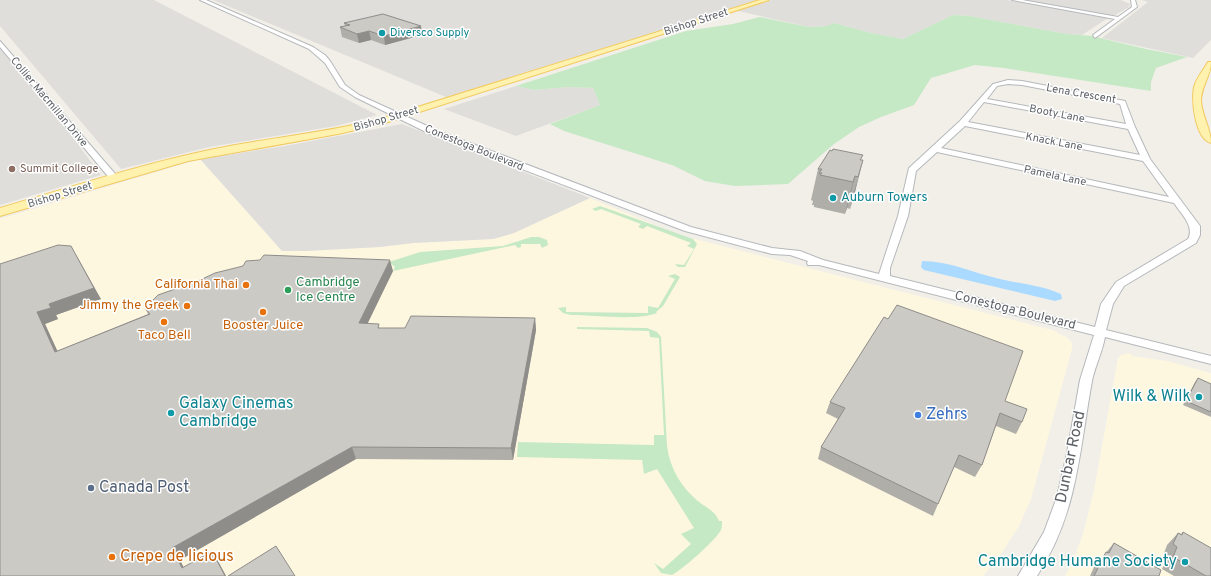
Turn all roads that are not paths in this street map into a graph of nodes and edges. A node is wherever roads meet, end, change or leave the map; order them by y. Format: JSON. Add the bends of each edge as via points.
{"nodes":[{"id":1,"x":202,"y":0,"type":"edge"},
{"id":2,"x":766,"y":0,"type":"edge"},
{"id":3,"x":1014,"y":0,"type":"edge"},
{"id":4,"x":1133,"y":0,"type":"edge"},
{"id":5,"x":1117,"y":18,"type":"junction"},
{"id":6,"x":1095,"y":36,"type":"dead end"},
{"id":7,"x":0,"y":43,"type":"edge"},
{"id":8,"x":1211,"y":64,"type":"edge"},
{"id":9,"x":982,"y":100,"type":"junction"},
{"id":10,"x":399,"y":116,"type":"junction"},
{"id":11,"x":963,"y":123,"type":"junction"},
{"id":12,"x":1131,"y":127,"type":"junction"},
{"id":13,"x":1211,"y":140,"type":"edge"},
{"id":14,"x":935,"y":149,"type":"junction"},
{"id":15,"x":1146,"y":160,"type":"junction"},
{"id":16,"x":114,"y":178,"type":"junction"},
{"id":17,"x":1176,"y":201,"type":"junction"},
{"id":18,"x":0,"y":212,"type":"edge"},
{"id":19,"x":884,"y":278,"type":"junction"},
{"id":20,"x":1100,"y":332,"type":"junction"},
{"id":21,"x":1211,"y":360,"type":"edge"},
{"id":22,"x":1027,"y":576,"type":"edge"}],
"edges":[{"from":1,"to":10,"type":"street","name":"Conestoga Boulevard","via":[[311,48],[328,62],[342,86]]},
{"from":2,"to":10,"type":"main road","name":"Bishop Street"},
{"from":3,"to":5,"type":"street"},
{"from":4,"to":5,"type":"street","via":[[1134,7]]},
{"from":5,"to":6,"type":"street"},
{"from":7,"to":16,"type":"street","name":"Collier Macmillan Drive"},
{"from":8,"to":13,"type":"main road","via":[[1199,84],[1197,101],[1203,130]]},
{"from":9,"to":11,"type":"street","name":"Lena Crescent"},
{"from":9,"to":12,"type":"street","name":"Booty Lane"},
{"from":9,"to":12,"type":"street","name":"Lena Crescent","via":[[995,85],[1008,82],[1117,100],[1125,105]]},
{"from":10,"to":16,"type":"main road","name":"Bishop Street","via":[[340,132],[215,152]]},
{"from":10,"to":19,"type":"street","name":"Conestoga Boulevard","via":[[469,147],[660,219],[717,238],[772,251],[780,256],[807,263],[819,262]]},
{"from":11,"to":14,"type":"street","name":"Lena Crescent"},
{"from":11,"to":15,"type":"street","name":"Knack Lane"},
{"from":12,"to":15,"type":"street","name":"Lena Crescent"},
{"from":14,"to":17,"type":"street","name":"Pamela Lane"},
{"from":14,"to":19,"type":"street","name":"Lena Crescent","via":[[912,170],[903,216]]},
{"from":15,"to":17,"type":"street","name":"Lena Crescent"},
{"from":16,"to":18,"type":"main road","name":"Bishop Street"},
{"from":17,"to":20,"type":"street","name":"Lena Crescent","via":[[1196,226],[1192,241],[1113,290],[1106,303]]},
{"from":19,"to":20,"type":"street","name":"Conestoga Boulevard"},
{"from":20,"to":21,"type":"street","name":"Conestoga Boulevard"},
{"from":20,"to":22,"type":"street","name":"Dunbar Road","via":[[1087,378],[1076,450],[1065,497],[1052,533]]}]}
